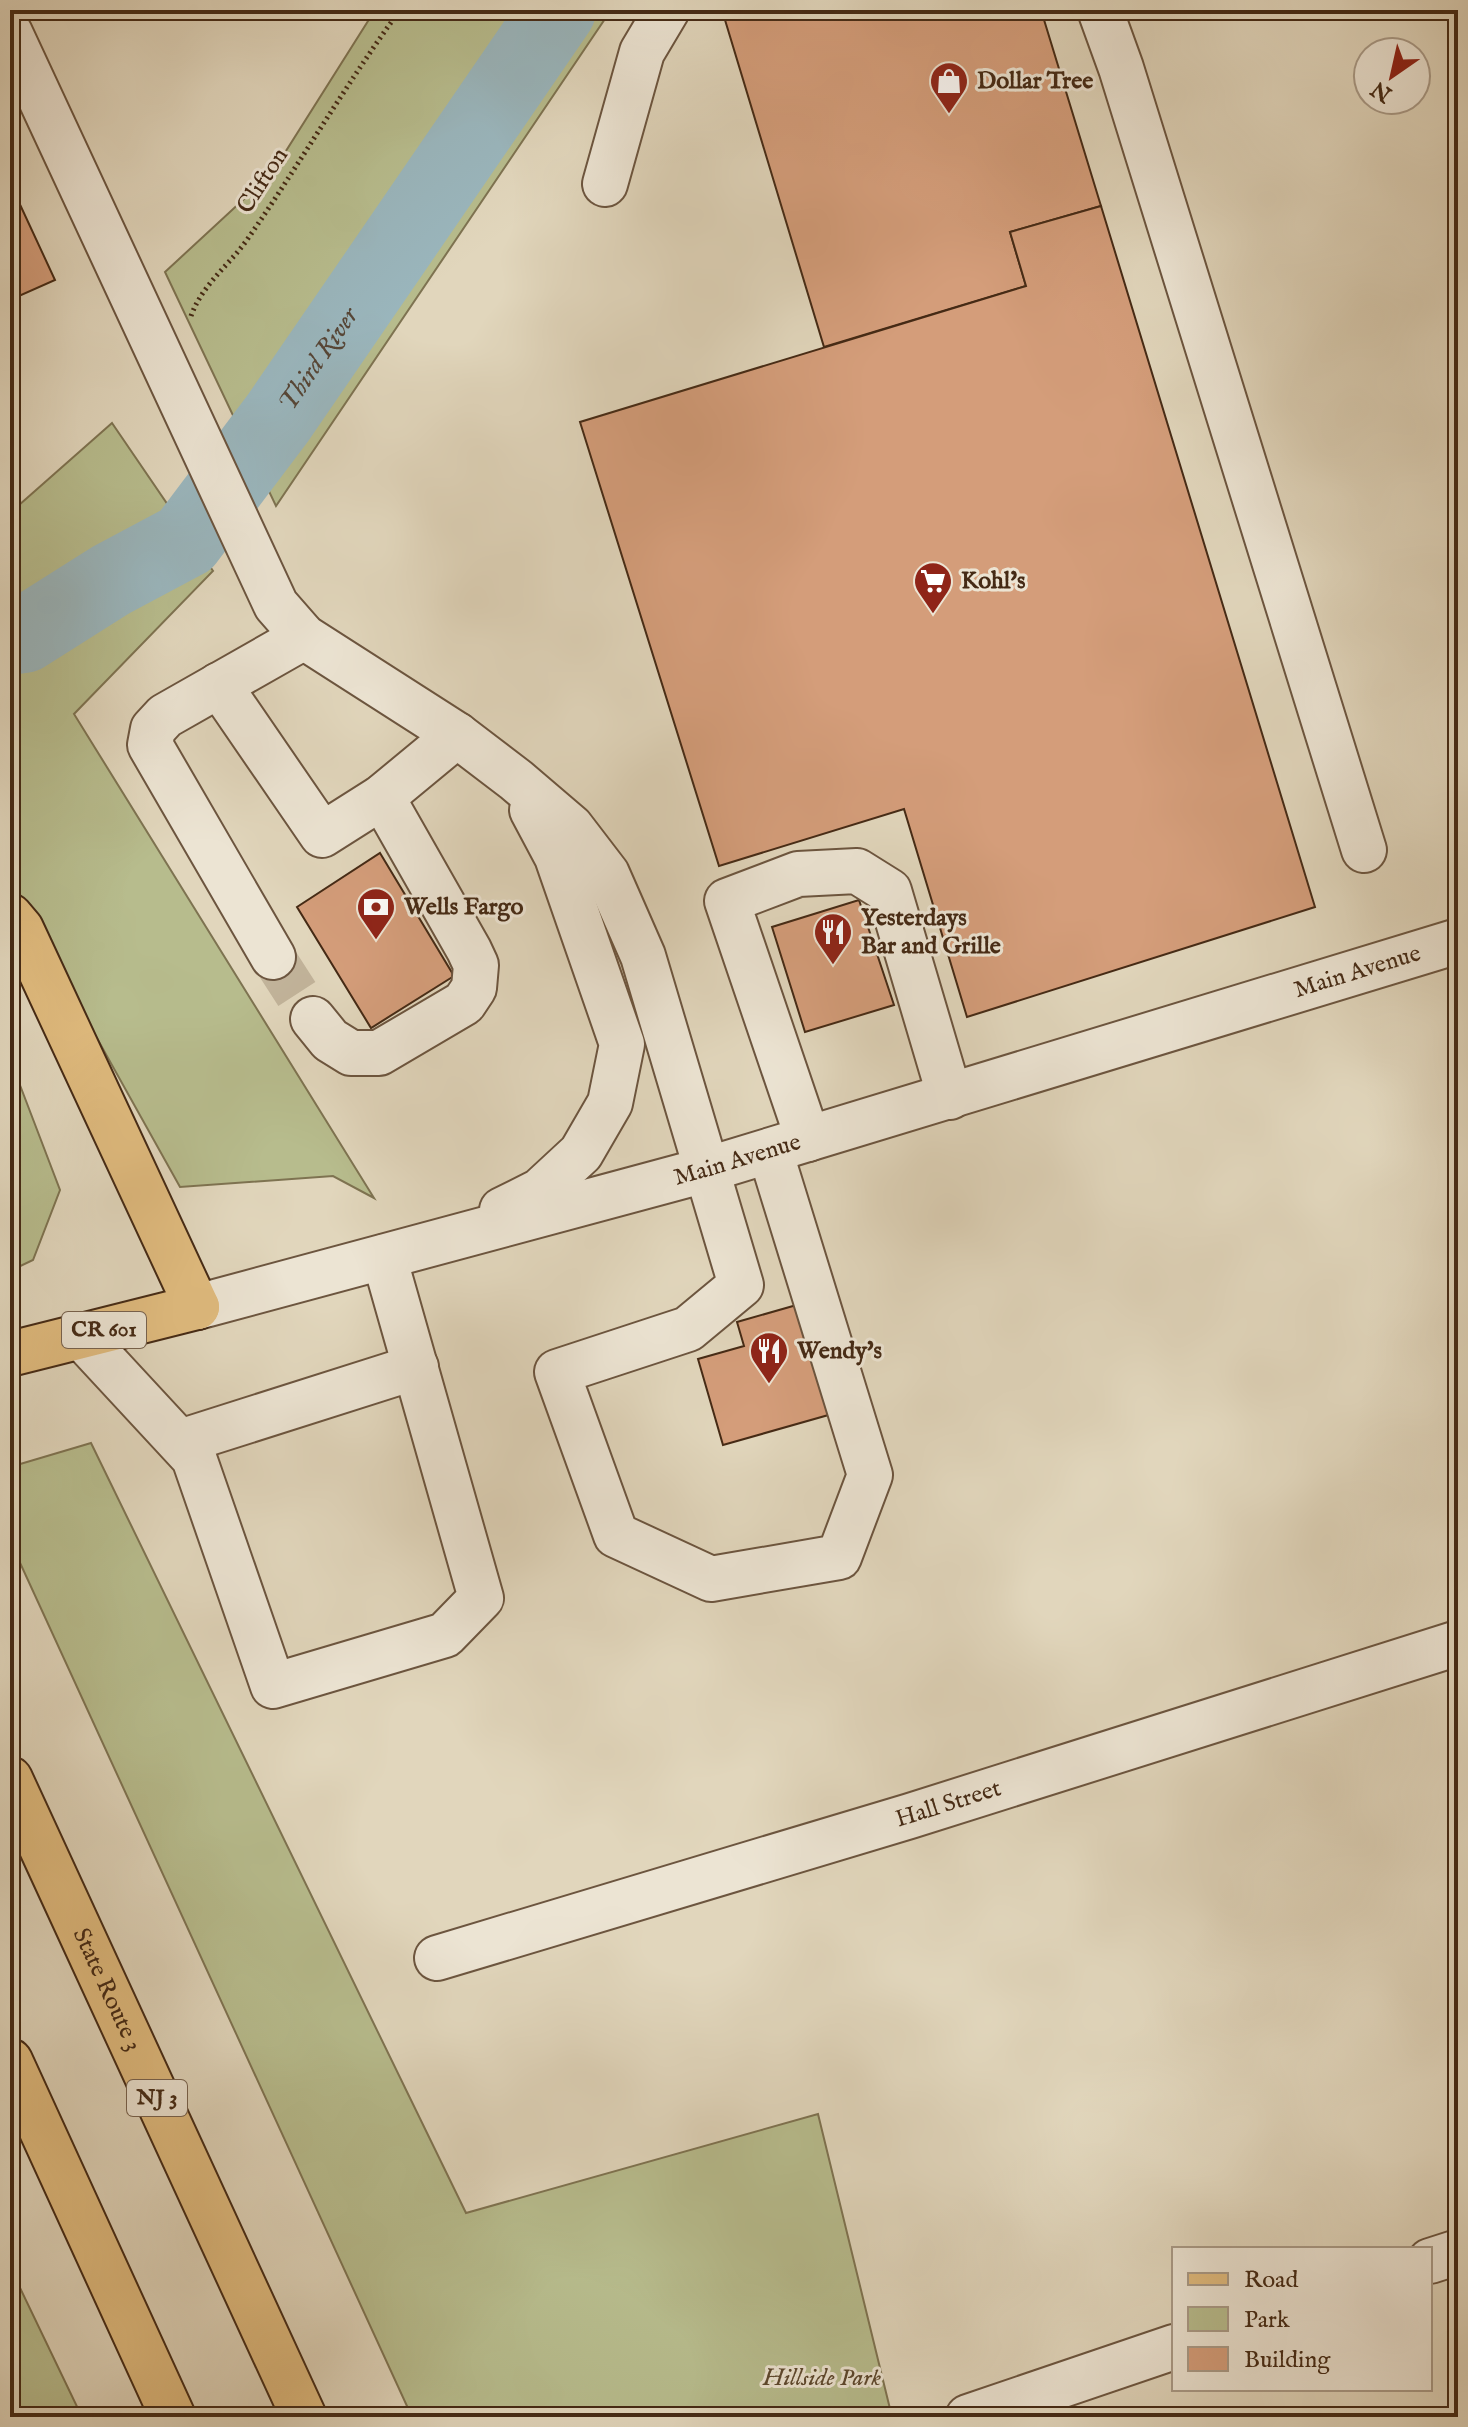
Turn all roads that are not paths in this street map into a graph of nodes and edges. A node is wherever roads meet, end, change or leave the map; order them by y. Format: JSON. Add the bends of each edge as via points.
{"nodes":[{"id":1,"x":667,"y":10,"type":"edge"},
{"id":2,"x":1100,"y":10,"type":"edge"},
{"id":3,"x":10,"y":33,"type":"edge"},
{"id":4,"x":605,"y":184,"type":"dead end"},
{"id":5,"x":304,"y":637,"type":"junction"},
{"id":6,"x":219,"y":685,"type":"junction"},
{"id":7,"x":457,"y":735,"type":"junction"},
{"id":8,"x":516,"y":780,"type":"junction"},
{"id":9,"x":382,"y":797,"type":"junction"},
{"id":10,"x":1364,"y":850,"type":"dead end"},
{"id":11,"x":10,"y":916,"type":"edge"},
{"id":12,"x":1458,"y":941,"type":"edge"},
{"id":13,"x":273,"y":957,"type":"tunnel mouth"},
{"id":14,"x":313,"y":1019,"type":"tunnel mouth"},
{"id":15,"x":950,"y":1097,"type":"junction"},
{"id":16,"x":789,"y":1145,"type":"junction"},
{"id":17,"x":709,"y":1169,"type":"junction"},
{"id":18,"x":441,"y":1242,"type":"junction"},
{"id":19,"x":384,"y":1257,"type":"junction"},
{"id":20,"x":197,"y":1307,"type":"junction"},
{"id":21,"x":81,"y":1336,"type":"junction"},
{"id":22,"x":10,"y":1354,"type":"edge"},
{"id":23,"x":416,"y":1367,"type":"junction"},
{"id":24,"x":180,"y":1442,"type":"junction"},
{"id":25,"x":1458,"y":1643,"type":"edge"},
{"id":26,"x":10,"y":1779,"type":"edge"},
{"id":27,"x":437,"y":1958,"type":"dead end"},
{"id":28,"x":10,"y":2061,"type":"edge"},
{"id":29,"x":1458,"y":2252,"type":"edge"},
{"id":30,"x":1432,"y":2260,"type":"edge"},
{"id":31,"x":1172,"y":2348,"type":"edge"},
{"id":32,"x":173,"y":2417,"type":"edge"},
{"id":33,"x":304,"y":2417,"type":"edge"},
{"id":34,"x":968,"y":2417,"type":"edge"}],
"edges":[{"from":1,"to":4,"type":"street","via":[[642,52]]},
{"from":2,"to":10,"type":"street"},
{"from":3,"to":5,"type":"street","via":[[276,605]]},
{"from":5,"to":6,"type":"street"},
{"from":5,"to":7,"type":"street"},
{"from":6,"to":9,"type":"street","via":[[322,835]]},
{"from":6,"to":13,"type":"street","via":[[165,716],[153,729],[150,745]]},
{"from":7,"to":8,"type":"street"},
{"from":7,"to":9,"type":"street"},
{"from":8,"to":17,"type":"street","via":[[571,827],[607,874],[643,956]]},
{"from":8,"to":18,"type":"street","via":[[557,857],[622,1044],[610,1103],[581,1153],[540,1191]]},
{"from":9,"to":14,"type":"street","via":[[469,950],[476,965],[474,988],[464,1003],[379,1053],[351,1053],[330,1040]]},
{"from":11,"to":20,"type":"main road","via":[[21,929]]},
{"from":12,"to":15,"type":"street","name":"Main Avenue","number":"CR 601"},
{"from":15,"to":16,"type":"street","name":"Main Avenue","number":"CR 601"},
{"from":15,"to":16,"type":"street","via":[[889,891],[857,871],[798,874],[727,901]]},
{"from":16,"to":17,"type":"street","name":"Main Avenue","number":"CR 601"},
{"from":16,"to":17,"type":"street","via":[[870,1475],[839,1557],[711,1579],[616,1535],[557,1372],[688,1329],[741,1285]]},
{"from":17,"to":18,"type":"street","name":"Main Avenue","number":"CR 601"},
{"from":18,"to":19,"type":"street","name":"Main Avenue","number":"CR 601"},
{"from":19,"to":20,"type":"street","name":"Main Avenue","number":"CR 601"},
{"from":19,"to":23,"type":"street"},
{"from":20,"to":21,"type":"main road","name":"Main Avenue","number":"CR 601"},
{"from":21,"to":22,"type":"main road","name":"Main Avenue","number":"CR 601"},
{"from":21,"to":24,"type":"street"},
{"from":23,"to":24,"type":"street"},
{"from":23,"to":24,"type":"street","via":[[481,1598],[445,1635],[273,1686],[194,1458]]},
{"from":25,"to":27,"type":"street","name":"Hall Street","via":[[940,1807]]},
{"from":26,"to":33,"type":"main road","name":"State Route 3","number":"NJ 3"},
{"from":28,"to":32,"type":"main road"},
{"from":29,"to":30,"type":"street"},
{"from":31,"to":34,"type":"street"}]}
